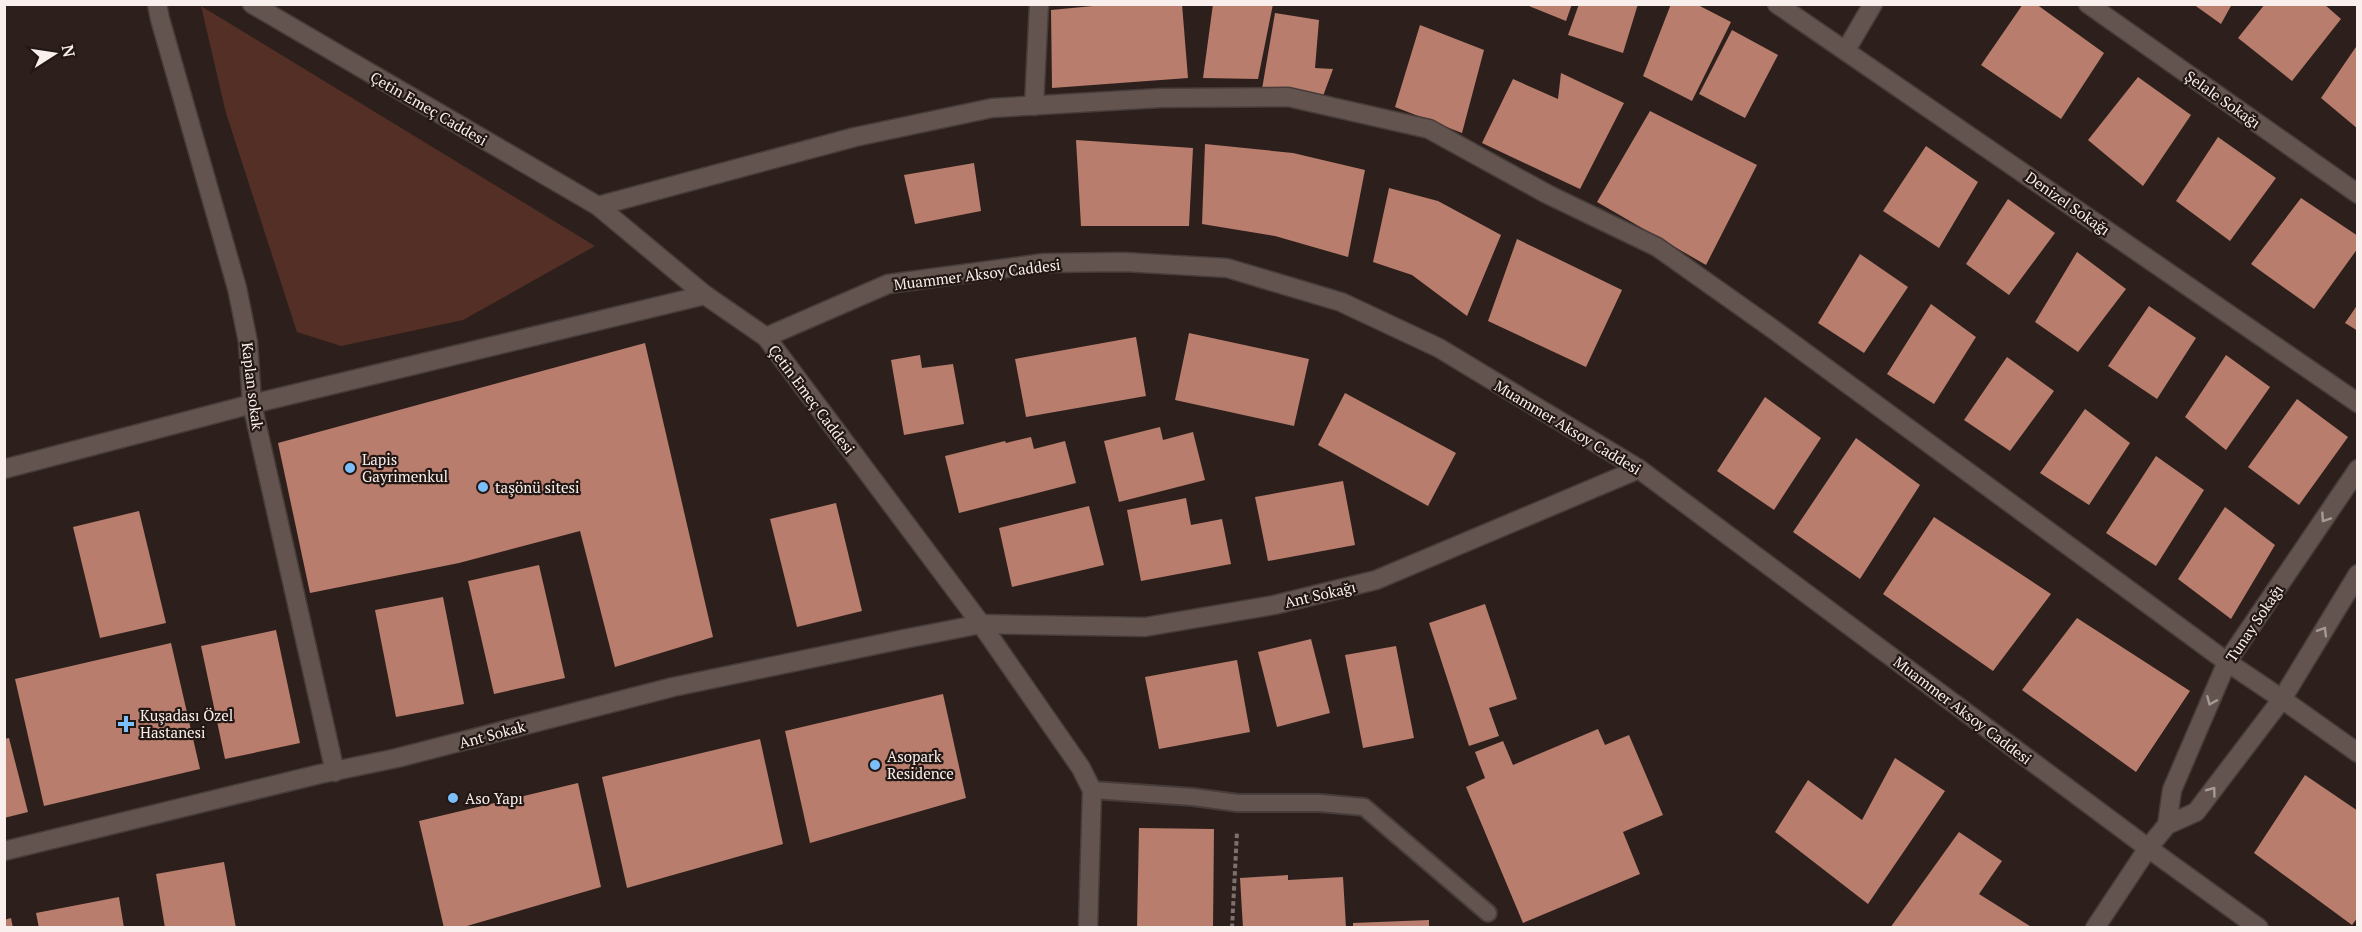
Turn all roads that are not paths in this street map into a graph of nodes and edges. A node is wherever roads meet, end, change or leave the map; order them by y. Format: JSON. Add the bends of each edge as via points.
{"nodes":[{"id":1,"x":157,"y":4,"type":"edge"},
{"id":2,"x":252,"y":4,"type":"edge"},
{"id":3,"x":1040,"y":4,"type":"edge"},
{"id":4,"x":1777,"y":4,"type":"edge"},
{"id":5,"x":1873,"y":4,"type":"edge"},
{"id":6,"x":2088,"y":4,"type":"edge"},
{"id":7,"x":1846,"y":50,"type":"junction"},
{"id":8,"x":1034,"y":106,"type":"junction"},
{"id":9,"x":2358,"y":194,"type":"edge"},
{"id":10,"x":598,"y":206,"type":"junction"},
{"id":11,"x":705,"y":295,"type":"junction"},
{"id":12,"x":766,"y":338,"type":"junction"},
{"id":13,"x":2358,"y":403,"type":"edge"},
{"id":14,"x":252,"y":404,"type":"junction"},
{"id":15,"x":1639,"y":469,"type":"junction"},
{"id":16,"x":4,"y":470,"type":"edge"},
{"id":17,"x":2358,"y":470,"type":"edge"},
{"id":18,"x":2358,"y":574,"type":"edge"},
{"id":19,"x":981,"y":624,"type":"junction"},
{"id":20,"x":2227,"y":662,"type":"junction"},
{"id":21,"x":2282,"y":699,"type":"junction"},
{"id":22,"x":2358,"y":753,"type":"edge"},
{"id":23,"x":335,"y":772,"type":"junction"},
{"id":24,"x":1092,"y":790,"type":"junction"},
{"id":25,"x":2167,"y":825,"type":"junction"},
{"id":26,"x":2148,"y":848,"type":"junction"},
{"id":27,"x":4,"y":851,"type":"edge"},
{"id":28,"x":1488,"y":914,"type":"dead end"},
{"id":29,"x":1088,"y":927,"type":"edge"},
{"id":30,"x":2095,"y":927,"type":"edge"},
{"id":31,"x":2259,"y":927,"type":"edge"}],
"edges":[{"from":1,"to":14,"type":"street","name":"Kaplan sokak","via":[[237,288],[248,342]]},
{"from":2,"to":10,"type":"street","name":"Çetin Emeç Caddesi"},
{"from":3,"to":8,"type":"street"},
{"from":4,"to":7,"type":"street","name":"Denizel Sokağı"},
{"from":5,"to":7,"type":"street"},
{"from":6,"to":9,"type":"street","name":"Şelale Sokağı"},
{"from":7,"to":13,"type":"street","name":"Denizel Sokağı"},
{"from":8,"to":10,"type":"street","via":[[992,108],[855,137]]},
{"from":8,"to":20,"type":"street","via":[[1161,98],[1288,97],[1429,129],[1547,194],[1657,247]]},
{"from":10,"to":11,"type":"street","name":"Çetin Emeç Caddesi"},
{"from":11,"to":12,"type":"street","name":"Çetin Emeç Caddesi"},
{"from":11,"to":14,"type":"street"},
{"from":12,"to":15,"type":"street","name":"Muammer Aksoy Caddesi","via":[[888,284],[1044,263],[1124,262],[1227,268],[1341,302],[1439,348]]},
{"from":12,"to":19,"type":"street","name":"Çetin Emeç Caddesi"},
{"from":14,"to":16,"type":"street"},
{"from":14,"to":23,"type":"street","name":"Kaplan sokak"},
{"from":15,"to":19,"type":"street","name":"Ant Sokağı","via":[[1376,580],[1274,604],[1145,627]]},
{"from":15,"to":26,"type":"street","name":"Muammer Aksoy Caddesi"},
{"from":17,"to":20,"type":"street","name":"Tunay Sokağı","one_way":true},
{"from":21,"to":18,"type":"street","one_way":true},
{"from":19,"to":23,"type":"street","name":"Ant Sokak","via":[[673,687]]},
{"from":19,"to":24,"type":"street","name":"Çetin Emeç Caddesi","via":[[1081,768]]},
{"from":20,"to":21,"type":"street"},
{"from":20,"to":25,"type":"street","name":"Tunay Sokağı","one_way":true,"via":[[2172,790]]},
{"from":21,"to":22,"type":"street"},
{"from":25,"to":21,"type":"street","one_way":true,"via":[[2196,813]]},
{"from":23,"to":27,"type":"street","name":"Ant Sokak"},
{"from":24,"to":28,"type":"lane","via":[[1238,804],[1364,807]]},
{"from":24,"to":29,"type":"street","name":"Çetin Emeç Caddesi"},
{"from":25,"to":26,"type":"street"},
{"from":26,"to":30,"type":"street"},
{"from":26,"to":31,"type":"street","name":"Muammer Aksoy Caddesi"}]}
